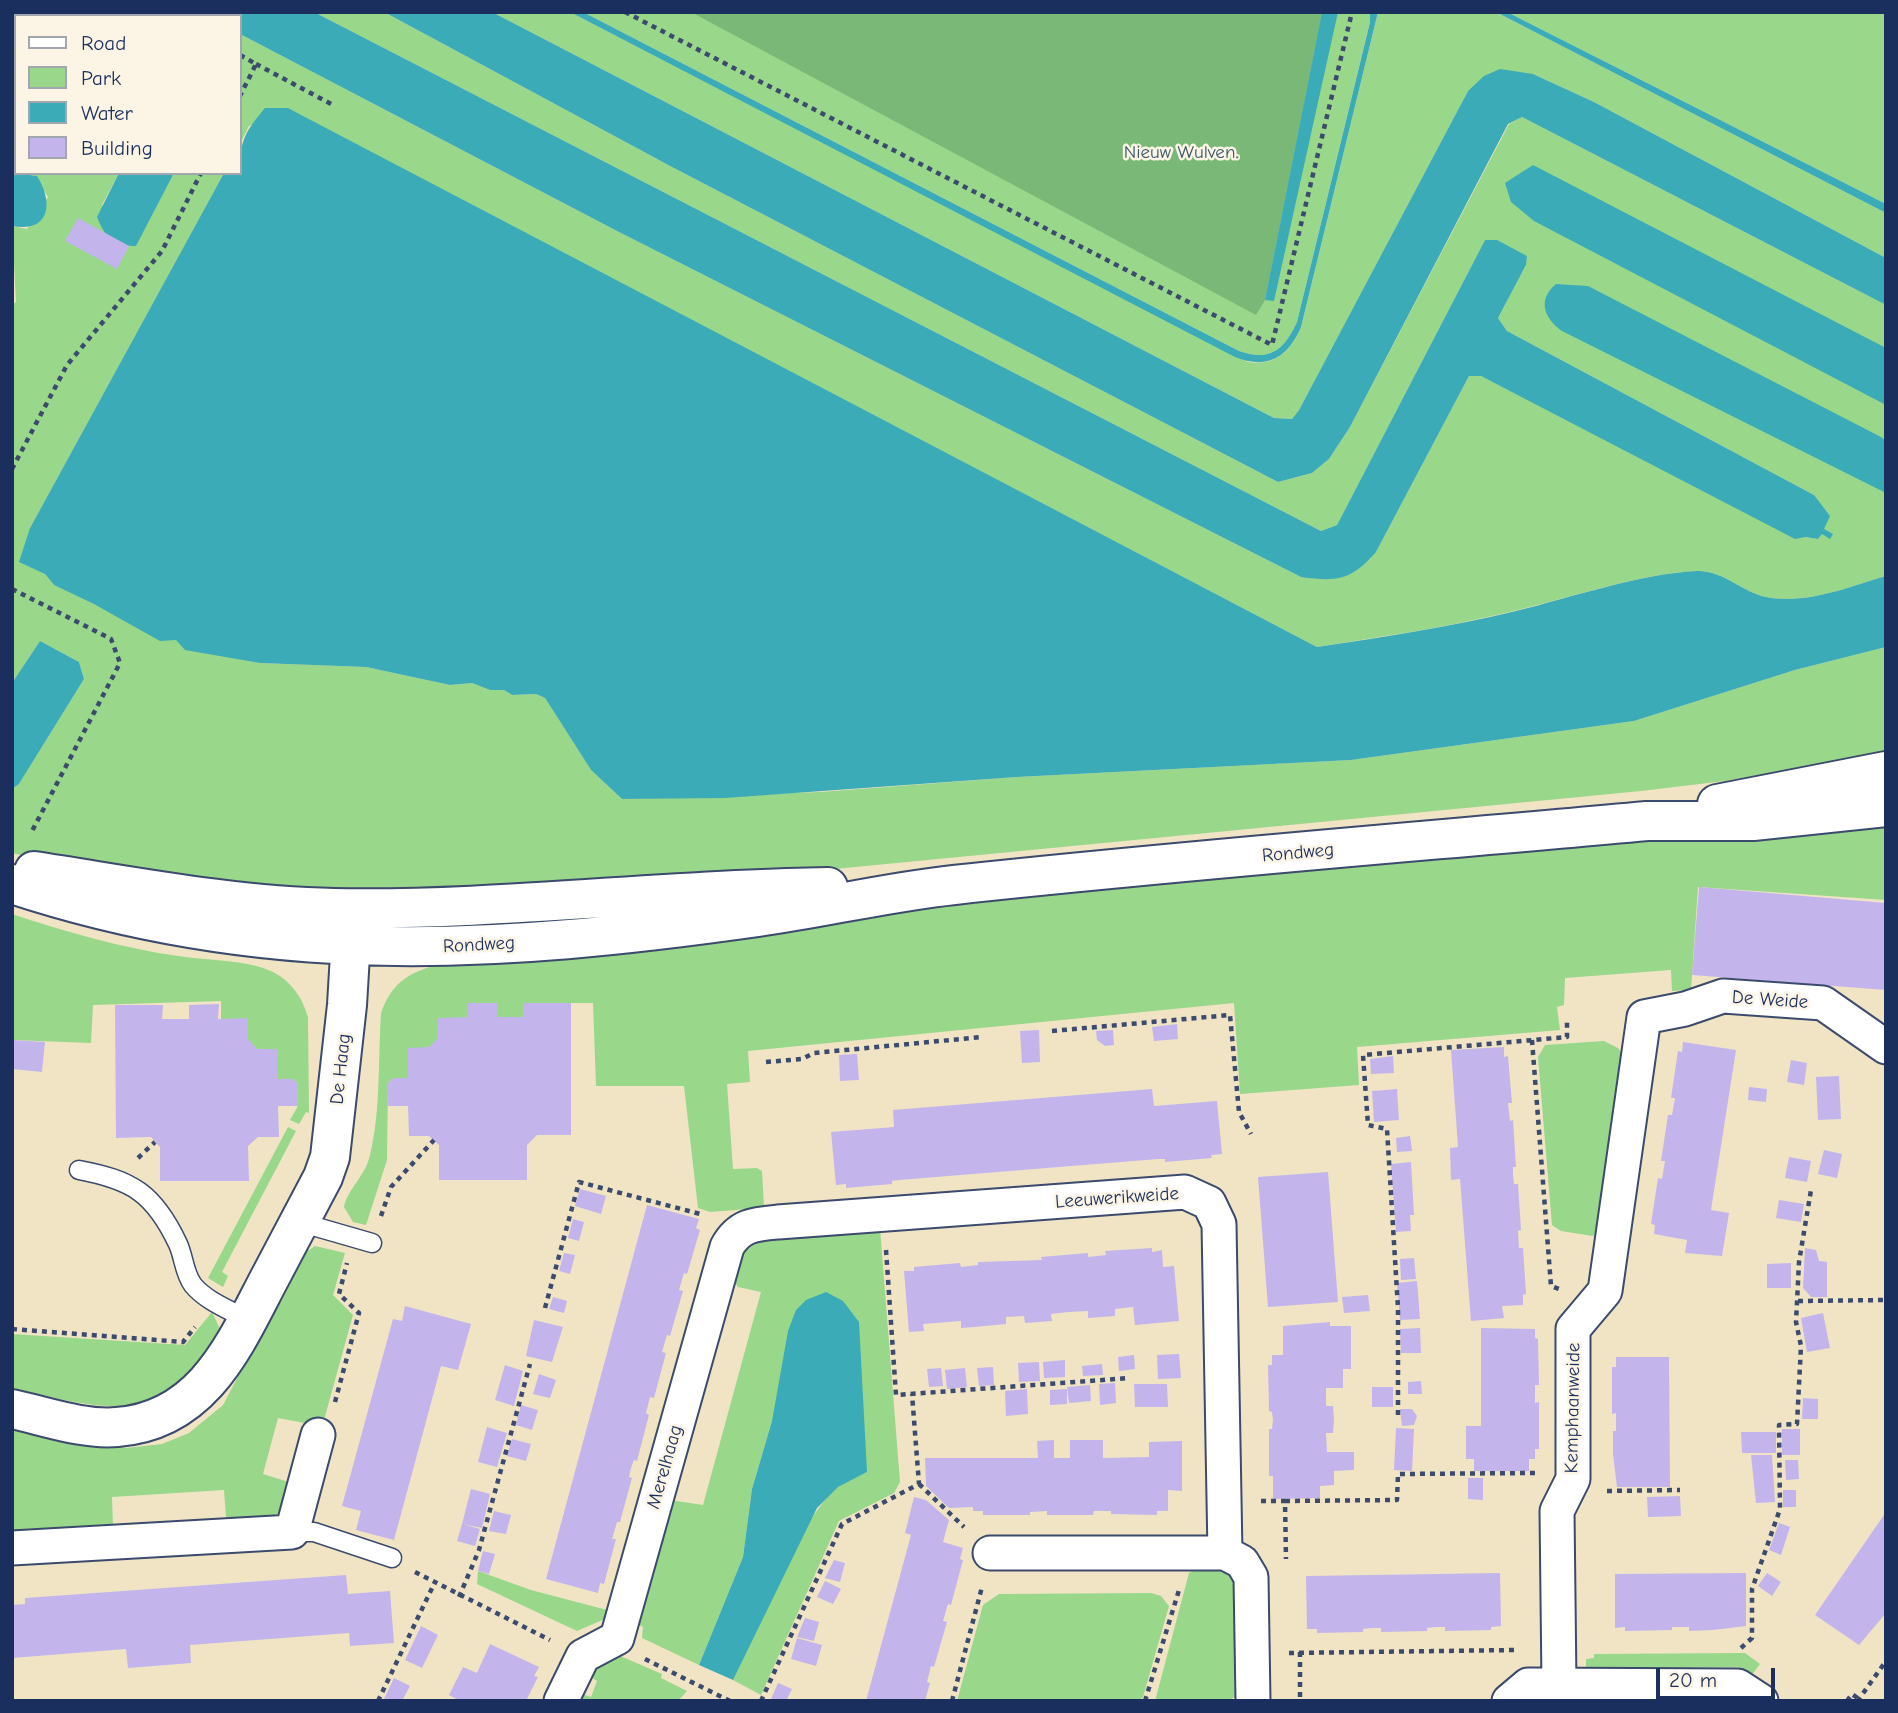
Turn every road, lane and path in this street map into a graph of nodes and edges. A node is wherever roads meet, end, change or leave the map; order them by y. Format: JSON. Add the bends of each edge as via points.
{"nodes":[{"id":1,"x":625,"y":12,"type":"edge"},
{"id":2,"x":1352,"y":12,"type":"edge"},
{"id":3,"x":242,"y":56,"type":"edge"},
{"id":4,"x":256,"y":64,"type":"junction"},
{"id":5,"x":242,"y":92,"type":"edge"},
{"id":6,"x":333,"y":105,"type":"dead end"},
{"id":7,"x":200,"y":175,"type":"edge"},
{"id":8,"x":12,"y":469,"type":"edge"},
{"id":9,"x":12,"y":589,"type":"edge"},
{"id":10,"x":1886,"y":771,"type":"edge"},
{"id":11,"x":1886,"y":807,"type":"edge"},
{"id":12,"x":1647,"y":821,"type":"junction"},
{"id":13,"x":21,"y":852,"type":"edge"},
{"id":14,"x":12,"y":884,"type":"edge"},
{"id":15,"x":949,"y":885,"type":"junction"},
{"id":16,"x":352,"y":908,"type":"junction"},
{"id":17,"x":351,"y":946,"type":"junction"},
{"id":18,"x":1644,"y":1017,"type":"joint"},
{"id":19,"x":1567,"y":1021,"type":"dead end"},
{"id":20,"x":1052,"y":1031,"type":"dead end"},
{"id":21,"x":982,"y":1037,"type":"dead end"},
{"id":22,"x":1532,"y":1040,"type":"junction"},
{"id":23,"x":1886,"y":1048,"type":"edge"},
{"id":24,"x":766,"y":1062,"type":"dead end"},
{"id":25,"x":1251,"y":1135,"type":"dead end"},
{"id":26,"x":434,"y":1140,"type":"dead end"},
{"id":27,"x":79,"y":1170,"type":"dead end"},
{"id":28,"x":883,"y":1214,"type":"junction"},
{"id":29,"x":299,"y":1222,"type":"junction"},
{"id":30,"x":750,"y":1225,"type":"junction"},
{"id":31,"x":364,"y":1241,"type":"junction"},
{"id":32,"x":1886,"y":1300,"type":"edge"},
{"id":33,"x":1798,"y":1301,"type":"dead end"},
{"id":34,"x":215,"y":1302,"type":"junction"},
{"id":35,"x":1595,"y":1304,"type":"junction"},
{"id":36,"x":545,"y":1308,"type":"dead end"},
{"id":37,"x":248,"y":1320,"type":"junction"},
{"id":38,"x":12,"y":1329,"type":"edge"},
{"id":39,"x":530,"y":1364,"type":"dead end"},
{"id":40,"x":1130,"y":1378,"type":"dead end"},
{"id":41,"x":912,"y":1394,"type":"junction"},
{"id":42,"x":12,"y":1409,"type":"edge"},
{"id":43,"x":1398,"y":1415,"type":"dead end"},
{"id":44,"x":318,"y":1435,"type":"joint"},
{"id":45,"x":1570,"y":1482,"type":"junction"},
{"id":46,"x":919,"y":1484,"type":"junction"},
{"id":47,"x":1680,"y":1490,"type":"dead end"},
{"id":48,"x":1285,"y":1501,"type":"dead end"},
{"id":49,"x":292,"y":1532,"type":"junction"},
{"id":50,"x":12,"y":1548,"type":"edge"},
{"id":51,"x":990,"y":1553,"type":"junction"},
{"id":52,"x":1191,"y":1553,"type":"junction"},
{"id":53,"x":1225,"y":1553,"type":"junction"},
{"id":54,"x":392,"y":1558,"type":"joint"},
{"id":55,"x":434,"y":1584,"type":"junction"},
{"id":56,"x":459,"y":1597,"type":"junction"},
{"id":57,"x":1300,"y":1652,"type":"dead end"},
{"id":58,"x":583,"y":1656,"type":"junction"},
{"id":59,"x":1886,"y":1661,"type":"edge"},
{"id":60,"x":665,"y":1669,"type":"dead end"},
{"id":61,"x":1559,"y":1685,"type":"junction"},
{"id":62,"x":1860,"y":1700,"type":"edge"},
{"id":63,"x":378,"y":1701,"type":"edge"},
{"id":64,"x":561,"y":1701,"type":"edge"},
{"id":65,"x":730,"y":1701,"type":"edge"},
{"id":66,"x":761,"y":1701,"type":"edge"},
{"id":67,"x":952,"y":1701,"type":"edge"},
{"id":68,"x":1145,"y":1701,"type":"edge"},
{"id":69,"x":1253,"y":1701,"type":"edge"},
{"id":70,"x":1300,"y":1701,"type":"edge"},
{"id":71,"x":1509,"y":1701,"type":"edge"},
{"id":72,"x":1761,"y":1701,"type":"edge"},
{"id":73,"x":1847,"y":1701,"type":"edge"}],
"edges":[{"from":1,"to":2,"type":"path","via":[[1272,345]]},
{"from":3,"to":4,"type":"path"},
{"from":4,"to":5,"type":"path"},
{"from":4,"to":6,"type":"path"},
{"from":7,"to":8,"type":"path","via":[[162,251],[67,365]]},
{"from":9,"to":13,"type":"path","via":[[111,639],[120,663]]},
{"from":10,"to":12,"type":"main road","name":"Rondweg","via":[[1747,796]]},
{"from":11,"to":12,"type":"main road","name":"Rondweg","via":[[1753,821]]},
{"from":12,"to":15,"type":"main road","name":"Rondweg"},
{"from":13,"to":16,"type":"main road","name":"Rondweg","via":[[225,899]]},
{"from":14,"to":17,"type":"main road","name":"Rondweg","via":[[108,913],[177,927],[258,940]]},
{"from":15,"to":16,"type":"main road","name":"Rondweg","via":[[756,888],[488,906]]},
{"from":15,"to":17,"type":"main road","name":"Rondweg","via":[[758,917],[560,939],[467,947]]},
{"from":16,"to":17,"type":"main road","name":"De Haag"},
{"from":17,"to":29,"type":"main road","name":"De Haag","via":[[334,1140],[323,1177]]},
{"from":18,"to":23,"type":"street","name":"De Weide","via":[[1723,996],[1823,1003]]},
{"from":18,"to":35,"type":"street","name":"Kemphaanweide","via":[[1605,1291]]},
{"from":19,"to":22,"type":"path","via":[[1567,1037]]},
{"from":20,"to":25,"type":"path","via":[[1230,1014],[1239,1112]]},
{"from":21,"to":24,"type":"path","via":[[814,1052],[802,1059]]},
{"from":22,"to":35,"type":"path","via":[[1551,1286]]},
{"from":22,"to":43,"type":"path","via":[[1363,1055],[1368,1125],[1387,1129],[1398,1308]]},
{"from":26,"to":31,"type":"path","via":[[390,1187]]},
{"from":27,"to":34,"type":"lane","via":[[118,1178],[143,1194],[178,1244],[192,1284]]},
{"from":28,"to":30,"type":"street","name":"Leeuwerikweide"},
{"from":28,"to":41,"type":"path","via":[[897,1395]]},
{"from":28,"to":53,"type":"street","name":"Leeuwerikweide","via":[[1185,1192],[1209,1203],[1219,1224]]},
{"from":29,"to":31,"type":"lane"},
{"from":29,"to":37,"type":"main road","name":"De Haag"},
{"from":30,"to":36,"type":"path","via":[[579,1182]]},
{"from":30,"to":58,"type":"street","name":"Merelhaag","via":[[727,1247],[617,1638]]},
{"from":31,"to":44,"type":"path","via":[[338,1294],[359,1313],[327,1430]]},
{"from":32,"to":33,"type":"path"},
{"from":34,"to":37,"type":"lane"},
{"from":34,"to":38,"type":"path","via":[[183,1342]]},
{"from":35,"to":45,"type":"street","name":"Kemphaanweide","via":[[1573,1329]]},
{"from":37,"to":42,"type":"main road","name":"De Haag","via":[[212,1379],[183,1406],[153,1420],[101,1427]]},
{"from":39,"to":56,"type":"path","via":[[479,1550]]},
{"from":40,"to":41,"type":"path"},
{"from":41,"to":46,"type":"path"},
{"from":44,"to":49,"type":"street"},
{"from":45,"to":47,"type":"path"},
{"from":45,"to":48,"type":"path","via":[[1398,1474],[1398,1500]]},
{"from":45,"to":61,"type":"street","name":"Kemphaanweide","via":[[1558,1511]]},
{"from":46,"to":51,"type":"path"},
{"from":46,"to":66,"type":"path","via":[[842,1524]]},
{"from":49,"to":50,"type":"street"},
{"from":49,"to":54,"type":"lane","via":[[314,1532]]},
{"from":51,"to":52,"type":"street"},
{"from":51,"to":67,"type":"path"},
{"from":52,"to":53,"type":"street"},
{"from":52,"to":68,"type":"path"},
{"from":53,"to":69,"type":"street","via":[[1242,1562],[1251,1577]]},
{"from":54,"to":55,"type":"path"},
{"from":55,"to":56,"type":"path"},
{"from":55,"to":63,"type":"path"},
{"from":56,"to":58,"type":"path"},
{"from":57,"to":70,"type":"path"},
{"from":58,"to":64,"type":"street"},
{"from":59,"to":62,"type":"path"},
{"from":60,"to":65,"type":"path"},
{"from":61,"to":71,"type":"street","via":[[1528,1685]]},
{"from":61,"to":72,"type":"street","via":[[1738,1686]]},
{"from":62,"to":73,"type":"path","via":[[1852,1694]]}]}
